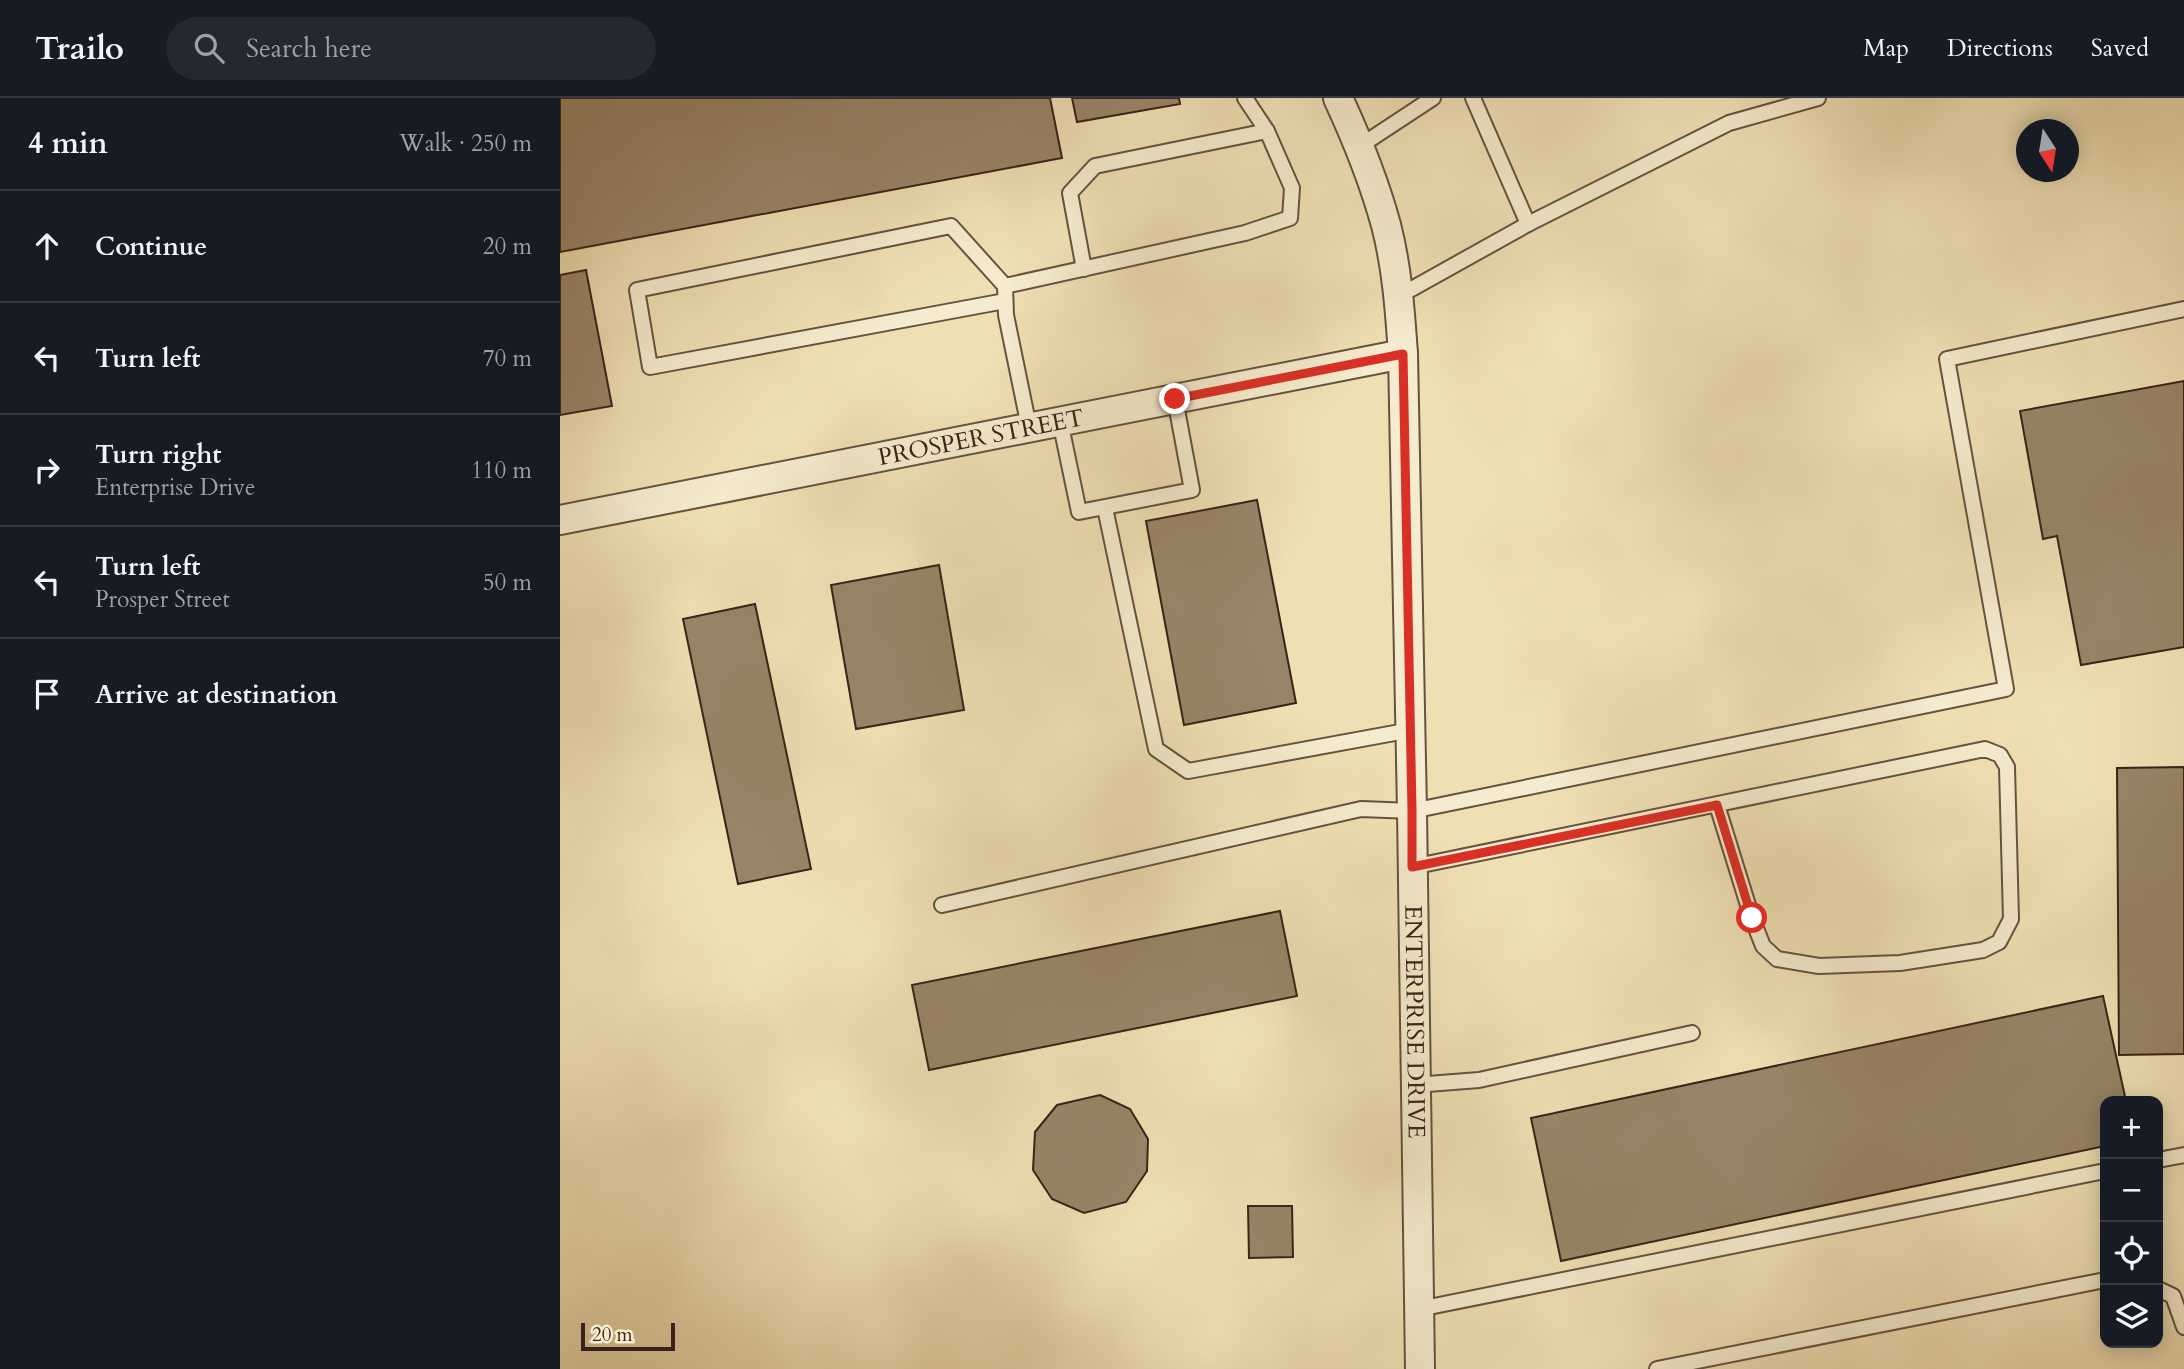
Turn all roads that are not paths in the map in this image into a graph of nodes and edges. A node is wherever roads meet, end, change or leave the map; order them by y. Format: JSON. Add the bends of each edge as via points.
{"nodes":[{"id":1,"x":1245,"y":98,"type":"edge"},
{"id":2,"x":1338,"y":98,"type":"edge"},
{"id":3,"x":1433,"y":98,"type":"edge"},
{"id":4,"x":1473,"y":98,"type":"edge"},
{"id":5,"x":1818,"y":98,"type":"edge"},
{"id":6,"x":1267,"y":131,"type":"junction"},
{"id":7,"x":1360,"y":146,"type":"junction"},
{"id":8,"x":1528,"y":224,"type":"junction"},
{"id":9,"x":1084,"y":268,"type":"junction"},
{"id":10,"x":1005,"y":294,"type":"junction"},
{"id":11,"x":1399,"y":296,"type":"junction"},
{"id":12,"x":2184,"y":309,"type":"edge"},
{"id":13,"x":1403,"y":354,"type":"junction"},
{"id":14,"x":1175,"y":399,"type":"junction"},
{"id":15,"x":1060,"y":421,"type":"junction"},
{"id":16,"x":1029,"y":427,"type":"junction"},
{"id":17,"x":1105,"y":508,"type":"junction"},
{"id":18,"x":560,"y":520,"type":"edge"},
{"id":19,"x":1411,"y":730,"type":"junction"},
{"id":20,"x":1717,"y":805,"type":"junction"},
{"id":21,"x":1412,"y":811,"type":"junction"},
{"id":22,"x":1412,"y":867,"type":"junction"},
{"id":23,"x":942,"y":905,"type":"dead end"},
{"id":24,"x":1692,"y":1033,"type":"dead end"},
{"id":25,"x":1415,"y":1085,"type":"junction"},
{"id":26,"x":2184,"y":1155,"type":"edge"},
{"id":27,"x":2163,"y":1159,"type":"edge"},
{"id":28,"x":2100,"y":1172,"type":"edge"},
{"id":29,"x":2100,"y":1281,"type":"edge"},
{"id":30,"x":2163,"y":1291,"type":"edge"},
{"id":31,"x":1419,"y":1309,"type":"junction"},
{"id":32,"x":2184,"y":1327,"type":"edge"},
{"id":33,"x":1420,"y":1369,"type":"edge"},
{"id":34,"x":1657,"y":1369,"type":"edge"}],
"edges":[{"from":1,"to":6,"type":"lane"},
{"from":2,"to":7,"type":"street","name":"ENTERPRISE DRIVE"},
{"from":3,"to":7,"type":"lane"},
{"from":4,"to":8,"type":"lane"},
{"from":5,"to":8,"type":"lane","via":[[1729,123]]},
{"from":6,"to":9,"type":"lane","via":[[1095,166],[1070,193]]},
{"from":6,"to":9,"type":"lane","via":[[1292,188],[1290,218],[1245,233]]},
{"from":7,"to":11,"type":"street","name":"ENTERPRISE DRIVE","via":[[1387,226]]},
{"from":8,"to":11,"type":"lane"},
{"from":9,"to":10,"type":"lane"},
{"from":10,"to":10,"type":"lane","via":[[650,367],[637,290],[951,226]]},
{"from":10,"to":16,"type":"lane"},
{"from":11,"to":13,"type":"street","name":"ENTERPRISE DRIVE"},
{"from":12,"to":21,"type":"lane","via":[[1947,359],[2006,690]]},
{"from":13,"to":14,"type":"street","name":"PROSPER STREET"},
{"from":13,"to":19,"type":"street","name":"ENTERPRISE DRIVE"},
{"from":14,"to":15,"type":"street","name":"PROSPER STREET"},
{"from":14,"to":17,"type":"lane","via":[[1192,490]]},
{"from":15,"to":16,"type":"street","name":"PROSPER STREET"},
{"from":15,"to":17,"type":"lane","via":[[1079,512]]},
{"from":16,"to":18,"type":"street","name":"PROSPER STREET"},
{"from":17,"to":19,"type":"lane","via":[[1156,749],[1188,771]]},
{"from":19,"to":21,"type":"street","name":"ENTERPRISE DRIVE"},
{"from":20,"to":20,"type":"lane","via":[[1763,947],[1777,959],[1819,966],[1900,963],[1983,950],[1999,942],[2008,929],[2007,767],[2000,755],[1985,749]]},
{"from":20,"to":22,"type":"lane"},
{"from":21,"to":22,"type":"street","name":"ENTERPRISE DRIVE"},
{"from":21,"to":23,"type":"lane","via":[[1361,809]]},
{"from":22,"to":25,"type":"street","name":"ENTERPRISE DRIVE"},
{"from":24,"to":25,"type":"lane","via":[[1479,1080]]},
{"from":25,"to":31,"type":"street","name":"ENTERPRISE DRIVE"},
{"from":26,"to":27,"type":"lane"},
{"from":28,"to":31,"type":"lane"},
{"from":29,"to":34,"type":"lane"},
{"from":30,"to":32,"type":"lane","via":[[2173,1296]]},
{"from":31,"to":33,"type":"street","name":"ENTERPRISE DRIVE"}]}
